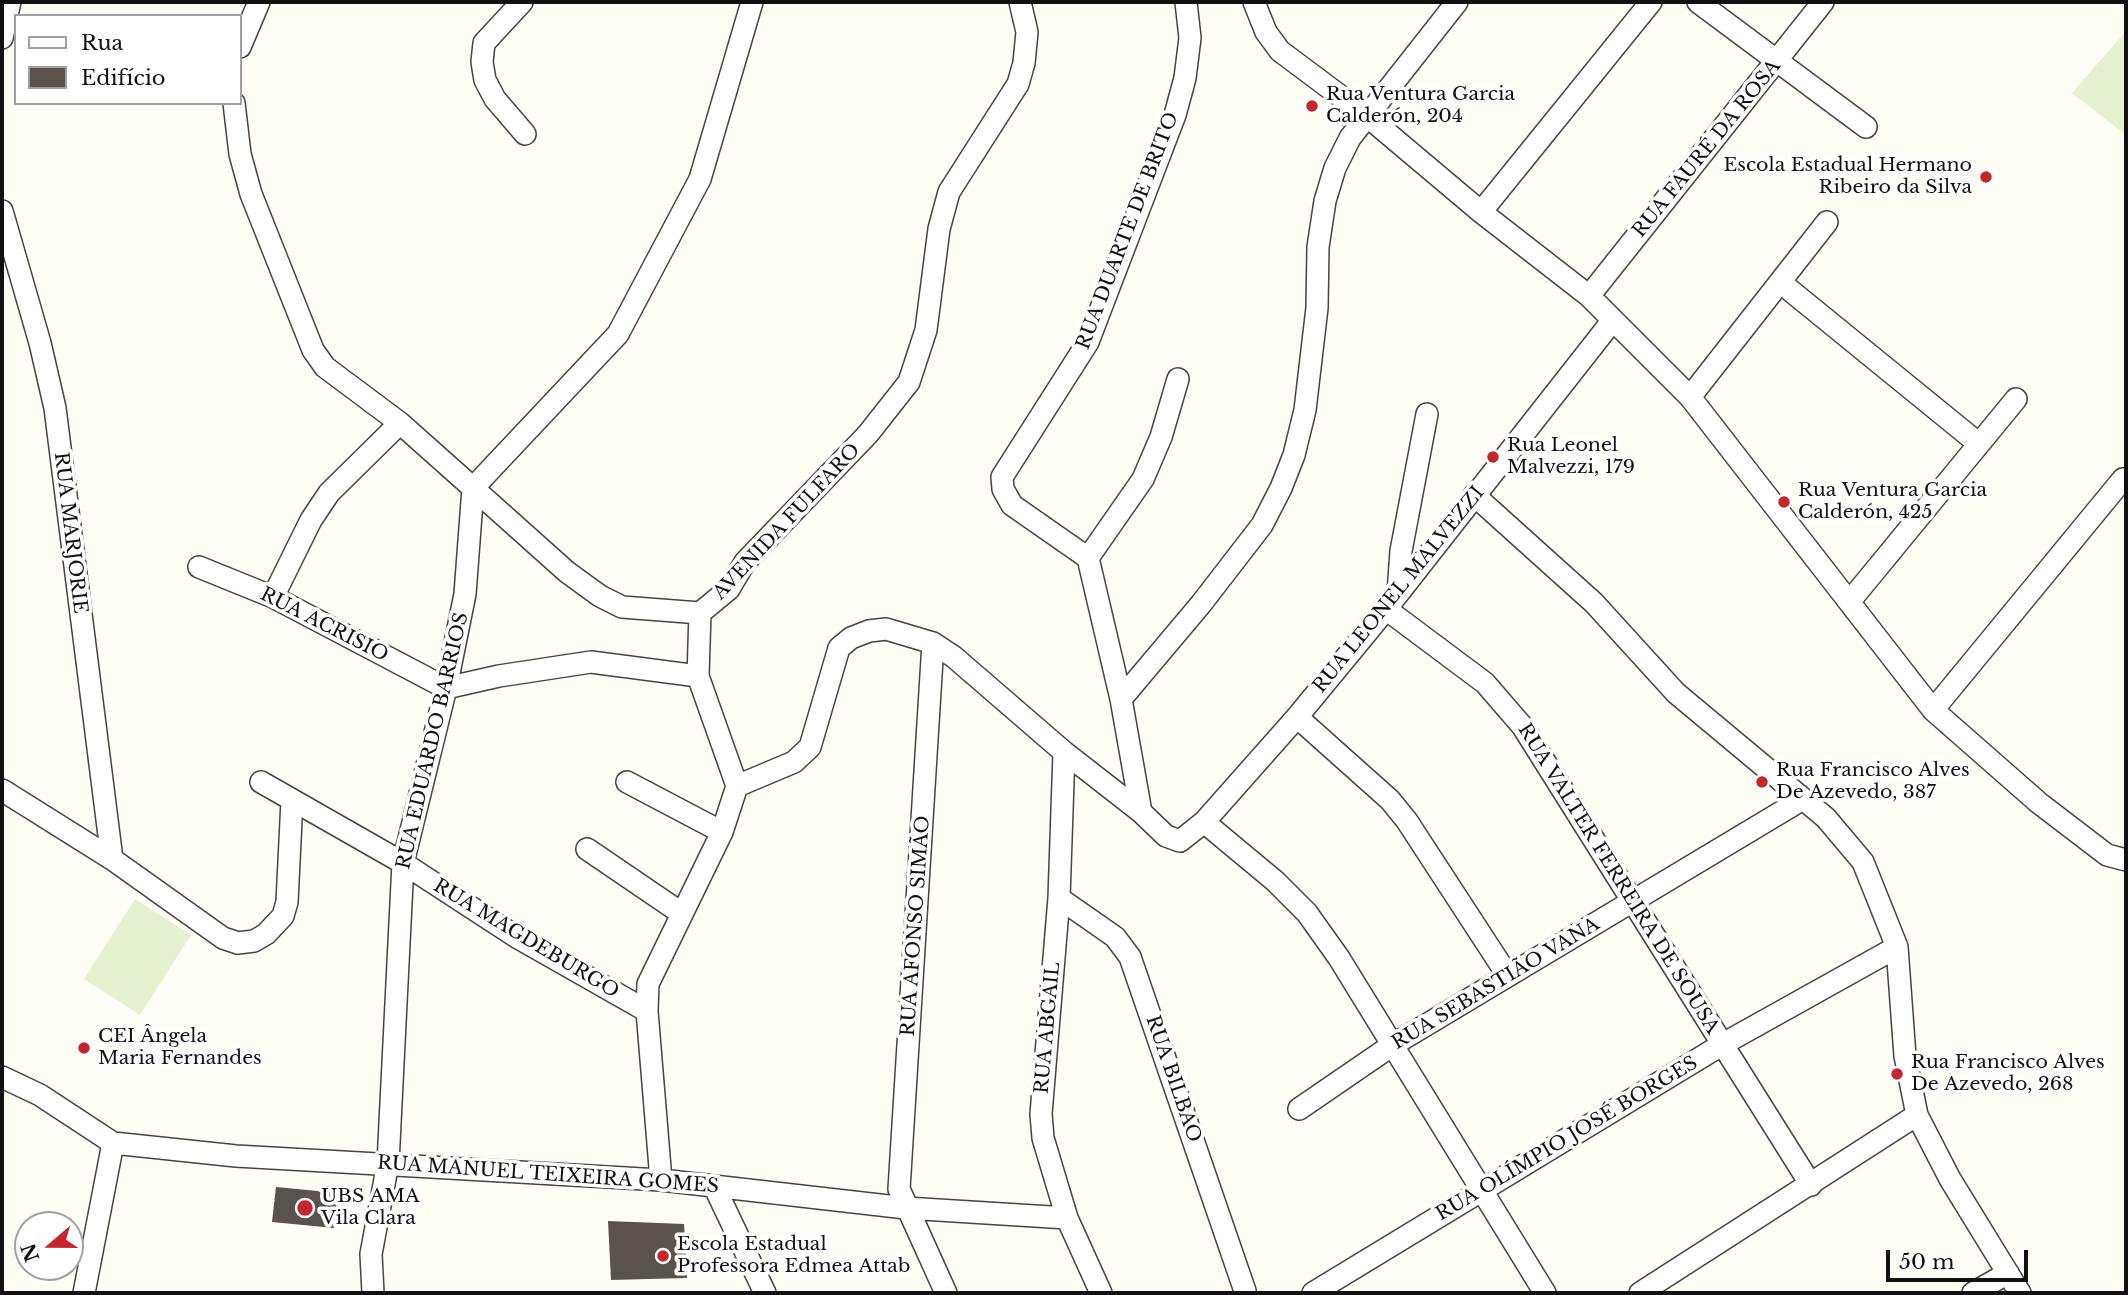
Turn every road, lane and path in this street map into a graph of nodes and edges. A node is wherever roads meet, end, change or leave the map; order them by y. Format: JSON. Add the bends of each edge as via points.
{"nodes":[{"id":1,"x":10,"y":2,"type":"edge"},
{"id":2,"x":259,"y":2,"type":"edge"},
{"id":3,"x":522,"y":2,"type":"edge"},
{"id":4,"x":752,"y":2,"type":"edge"},
{"id":5,"x":1020,"y":2,"type":"edge"},
{"id":6,"x":1186,"y":2,"type":"edge"},
{"id":7,"x":1254,"y":2,"type":"edge"},
{"id":8,"x":1457,"y":2,"type":"edge"},
{"id":9,"x":1651,"y":2,"type":"edge"},
{"id":10,"x":1699,"y":2,"type":"edge"},
{"id":11,"x":1823,"y":2,"type":"edge"},
{"id":12,"x":2,"y":38,"type":"edge"},
{"id":13,"x":242,"y":42,"type":"edge"},
{"id":14,"x":1779,"y":60,"type":"junction"},
{"id":15,"x":234,"y":105,"type":"edge"},
{"id":16,"x":1367,"y":116,"type":"junction"},
{"id":17,"x":1866,"y":127,"type":"dead end"},
{"id":18,"x":525,"y":134,"type":"dead end"},
{"id":19,"x":2,"y":211,"type":"edge"},
{"id":20,"x":1481,"y":212,"type":"junction"},
{"id":21,"x":1827,"y":222,"type":"dead end"},
{"id":22,"x":1780,"y":282,"type":"junction"},
{"id":23,"x":1589,"y":296,"type":"junction"},
{"id":24,"x":1613,"y":320,"type":"junction"},
{"id":25,"x":1178,"y":379,"type":"dead end"},
{"id":26,"x":1690,"y":397,"type":"junction"},
{"id":27,"x":2016,"y":399,"type":"dead end"},
{"id":28,"x":1427,"y":414,"type":"dead end"},
{"id":29,"x":400,"y":423,"type":"junction"},
{"id":30,"x":1979,"y":444,"type":"junction"},
{"id":31,"x":2123,"y":479,"type":"dead end"},
{"id":32,"x":473,"y":488,"type":"junction"},
{"id":33,"x":1474,"y":495,"type":"junction"},
{"id":34,"x":1088,"y":558,"type":"junction"},
{"id":35,"x":199,"y":566,"type":"dead end"},
{"id":36,"x":273,"y":597,"type":"junction"},
{"id":37,"x":1392,"y":601,"type":"junction"},
{"id":38,"x":1850,"y":601,"type":"junction"},
{"id":39,"x":700,"y":613,"type":"junction"},
{"id":40,"x":933,"y":643,"type":"junction"},
{"id":41,"x":698,"y":677,"type":"junction"},
{"id":42,"x":446,"y":688,"type":"junction"},
{"id":43,"x":1121,"y":699,"type":"junction"},
{"id":44,"x":1933,"y":710,"type":"junction"},
{"id":45,"x":1297,"y":717,"type":"junction"},
{"id":46,"x":1064,"y":752,"type":"junction"},
{"id":47,"x":261,"y":782,"type":"dead end"},
{"id":48,"x":627,"y":782,"type":"dead end"},
{"id":49,"x":737,"y":786,"type":"junction"},
{"id":50,"x":3,"y":791,"type":"edge"},
{"id":51,"x":1803,"y":799,"type":"junction"},
{"id":52,"x":292,"y":800,"type":"junction"},
{"id":53,"x":1141,"y":812,"type":"junction"},
{"id":54,"x":1204,"y":822,"type":"junction"},
{"id":55,"x":722,"y":832,"type":"junction"},
{"id":56,"x":587,"y":849,"type":"dead end"},
{"id":57,"x":112,"y":859,"type":"junction"},
{"id":58,"x":2126,"y":860,"type":"edge"},
{"id":59,"x":403,"y":863,"type":"junction"},
{"id":60,"x":1059,"y":898,"type":"junction"},
{"id":61,"x":1631,"y":903,"type":"junction"},
{"id":62,"x":681,"y":913,"type":"junction"},
{"id":63,"x":1897,"y":947,"type":"junction"},
{"id":64,"x":1508,"y":976,"type":"junction"},
{"id":65,"x":647,"y":1012,"type":"junction"},
{"id":66,"x":1723,"y":1044,"type":"junction"},
{"id":67,"x":1391,"y":1046,"type":"junction"},
{"id":68,"x":2,"y":1077,"type":"edge"},
{"id":69,"x":1299,"y":1109,"type":"dead end"},
{"id":70,"x":1916,"y":1115,"type":"junction"},
{"id":71,"x":113,"y":1143,"type":"junction"},
{"id":72,"x":387,"y":1163,"type":"junction"},
{"id":73,"x":661,"y":1180,"type":"junction"},
{"id":74,"x":1811,"y":1185,"type":"junction"},
{"id":75,"x":715,"y":1188,"type":"junction"},
{"id":76,"x":1480,"y":1192,"type":"junction"},
{"id":77,"x":906,"y":1208,"type":"junction"},
{"id":78,"x":1067,"y":1218,"type":"junction"},
{"id":79,"x":2008,"y":1273,"type":"junction"},
{"id":80,"x":1246,"y":1292,"type":"edge"},
{"id":81,"x":84,"y":1293,"type":"edge"},
{"id":82,"x":373,"y":1293,"type":"edge"},
{"id":83,"x":765,"y":1293,"type":"edge"},
{"id":84,"x":946,"y":1293,"type":"edge"},
{"id":85,"x":1101,"y":1293,"type":"edge"},
{"id":86,"x":1312,"y":1293,"type":"edge"},
{"id":87,"x":1545,"y":1293,"type":"edge"},
{"id":88,"x":1640,"y":1293,"type":"edge"},
{"id":89,"x":1973,"y":1293,"type":"edge"},
{"id":90,"x":2020,"y":1293,"type":"edge"}],
"edges":[{"from":1,"to":12,"type":"street"},
{"from":2,"to":13,"type":"street"},
{"from":3,"to":18,"type":"street","via":[[484,43],[482,62],[495,99]]},
{"from":4,"to":32,"type":"street","via":[[700,179],[618,334]]},
{"from":5,"to":39,"type":"street","name":"AVENIDA FULFARO","via":[[1027,32],[1018,83],[948,192],[926,330],[909,382],[867,434],[745,562],[729,589]]},
{"from":6,"to":34,"type":"street","name":"RUA DUARTE DE BRITO","via":[[1190,38],[1175,115],[1088,342],[1002,477],[1012,505]]},
{"from":7,"to":16,"type":"street","via":[[1280,51]]},
{"from":8,"to":16,"type":"street"},
{"from":9,"to":20,"type":"street"},
{"from":10,"to":14,"type":"street"},
{"from":11,"to":14,"type":"street","name":"RUA FAURÉ DA ROSA"},
{"from":14,"to":17,"type":"street"},
{"from":14,"to":23,"type":"street","name":"RUA FAURÉ DA ROSA"},
{"from":15,"to":29,"type":"street","via":[[251,194],[313,350],[325,367]]},
{"from":16,"to":20,"type":"street"},
{"from":16,"to":43,"type":"street","via":[[1335,168],[1325,201],[1305,411],[1281,488],[1254,535]]},
{"from":19,"to":57,"type":"street","name":"RUA MARJORIE","via":[[55,408]]},
{"from":20,"to":23,"type":"street"},
{"from":21,"to":22,"type":"street"},
{"from":22,"to":26,"type":"street"},
{"from":22,"to":30,"type":"street"},
{"from":23,"to":24,"type":"street"},
{"from":24,"to":26,"type":"street"},
{"from":24,"to":33,"type":"street","name":"RUA LEONEL MALVEZZI"},
{"from":25,"to":34,"type":"street","via":[[1143,479]]},
{"from":26,"to":38,"type":"street"},
{"from":27,"to":30,"type":"street"},
{"from":28,"to":37,"type":"street"},
{"from":29,"to":32,"type":"street"},
{"from":29,"to":36,"type":"street","via":[[329,493]]},
{"from":30,"to":38,"type":"street"},
{"from":31,"to":44,"type":"street"},
{"from":32,"to":39,"type":"street","via":[[600,596],[622,607]]},
{"from":32,"to":42,"type":"street","name":"RUA EDUARDO BARRIOS","via":[[466,594]]},
{"from":33,"to":37,"type":"street","name":"RUA LEONEL MALVEZZI"},
{"from":33,"to":51,"type":"street","via":[[1594,603],[1676,693]]},
{"from":34,"to":43,"type":"street"},
{"from":35,"to":36,"type":"street","name":"RUA ACRISIO"},
{"from":36,"to":42,"type":"street","name":"RUA ACRISIO"},
{"from":37,"to":45,"type":"street","name":"RUA LEONEL MALVEZZI"},
{"from":37,"to":61,"type":"street","name":"RUA VALTER FERREIRA DE SOUSA","via":[[1509,709]]},
{"from":38,"to":44,"type":"street"},
{"from":39,"to":41,"type":"street","name":"AVENIDA FULFARO"},
{"from":40,"to":46,"type":"street"},
{"from":40,"to":49,"type":"street","via":[[886,629],[851,638],[832,662],[810,747],[794,762]]},
{"from":40,"to":77,"type":"street","name":"RUA AFONSO SIMÃO","via":[[899,1189]]},
{"from":41,"to":42,"type":"street","via":[[591,662]]},
{"from":41,"to":49,"type":"street","name":"AVENIDA FULFARO"},
{"from":42,"to":59,"type":"street","name":"RUA EDUARDO BARRIOS"},
{"from":43,"to":53,"type":"street"},
{"from":44,"to":58,"type":"street","via":[[2039,803],[2107,855]]},
{"from":45,"to":54,"type":"street","name":"RUA LEONEL MALVEZZI"},
{"from":45,"to":64,"type":"street","via":[[1390,800]]},
{"from":46,"to":53,"type":"street"},
{"from":46,"to":60,"type":"street","name":"RUA ABGAIL"},
{"from":47,"to":52,"type":"street","name":"RUA MAGDEBURGO"},
{"from":48,"to":55,"type":"street"},
{"from":49,"to":55,"type":"street"},
{"from":50,"to":57,"type":"street"},
{"from":51,"to":61,"type":"street","name":"RUA SEBASTIÃO VANA"},
{"from":51,"to":63,"type":"street","via":[[1847,839],[1863,862]]},
{"from":52,"to":57,"type":"street","via":[[287,902],[276,925],[254,941],[238,943],[223,938]]},
{"from":52,"to":59,"type":"street","name":"RUA MAGDEBURGO"},
{"from":53,"to":54,"type":"street","name":"RUA LEONEL MALVEZZI","via":[[1173,841],[1180,841]]},
{"from":54,"to":67,"type":"street","via":[[1307,913]]},
{"from":55,"to":62,"type":"street"},
{"from":56,"to":62,"type":"street"},
{"from":59,"to":65,"type":"street","name":"RUA MAGDEBURGO","via":[[515,936]]},
{"from":59,"to":72,"type":"street","name":"RUA EDUARDO BARRIOS"},
{"from":60,"to":78,"type":"street","name":"RUA ABGAIL","via":[[1041,1114],[1048,1163]]},
{"from":60,"to":80,"type":"street","name":"RUA BILBAO","via":[[1115,937],[1130,957]]},
{"from":61,"to":64,"type":"street","name":"RUA SEBASTIÃO VANA"},
{"from":61,"to":66,"type":"street","name":"RUA VALTER FERREIRA DE SOUSA"},
{"from":62,"to":65,"type":"street","via":[[648,984]]},
{"from":63,"to":66,"type":"street","name":"RUA OLÍMPIO JOSÉ BORGES"},
{"from":63,"to":70,"type":"street","via":[[1906,1064]]},
{"from":64,"to":67,"type":"street","name":"RUA SEBASTIÃO VANA"},
{"from":65,"to":73,"type":"street"},
{"from":66,"to":74,"type":"street","name":"RUA VALTER FERREIRA DE SOUSA"},
{"from":66,"to":76,"type":"street","name":"RUA OLÍMPIO JOSÉ BORGES"},
{"from":67,"to":69,"type":"street","name":"RUA SEBASTIÃO VANA"},
{"from":67,"to":76,"type":"street"},
{"from":68,"to":71,"type":"street","via":[[40,1095]]},
{"from":70,"to":74,"type":"street"},
{"from":70,"to":79,"type":"street"},
{"from":71,"to":72,"type":"street","name":"RUA MANUEL TEIXEIRA GOMES","via":[[236,1156]]},
{"from":71,"to":81,"type":"street"},
{"from":72,"to":73,"type":"street","name":"RUA MANUEL TEIXEIRA GOMES"},
{"from":72,"to":82,"type":"street","name":"RUA EDUARDO BARRIOS","via":[[371,1254]]},
{"from":73,"to":75,"type":"street","name":"RUA MANUEL TEIXEIRA GOMES"},
{"from":74,"to":88,"type":"street"},
{"from":75,"to":77,"type":"street","name":"RUA MANUEL TEIXEIRA GOMES"},
{"from":75,"to":83,"type":"street"},
{"from":76,"to":86,"type":"street","name":"RUA OLÍMPIO JOSÉ BORGES"},
{"from":76,"to":87,"type":"street"},
{"from":77,"to":78,"type":"street","name":"RUA MANUEL TEIXEIRA GOMES"},
{"from":77,"to":84,"type":"street","name":"RUA AFONSO SIMÃO"},
{"from":78,"to":85,"type":"street","name":"RUA ABGAIL"},
{"from":79,"to":89,"type":"street"},
{"from":79,"to":90,"type":"street"}]}
